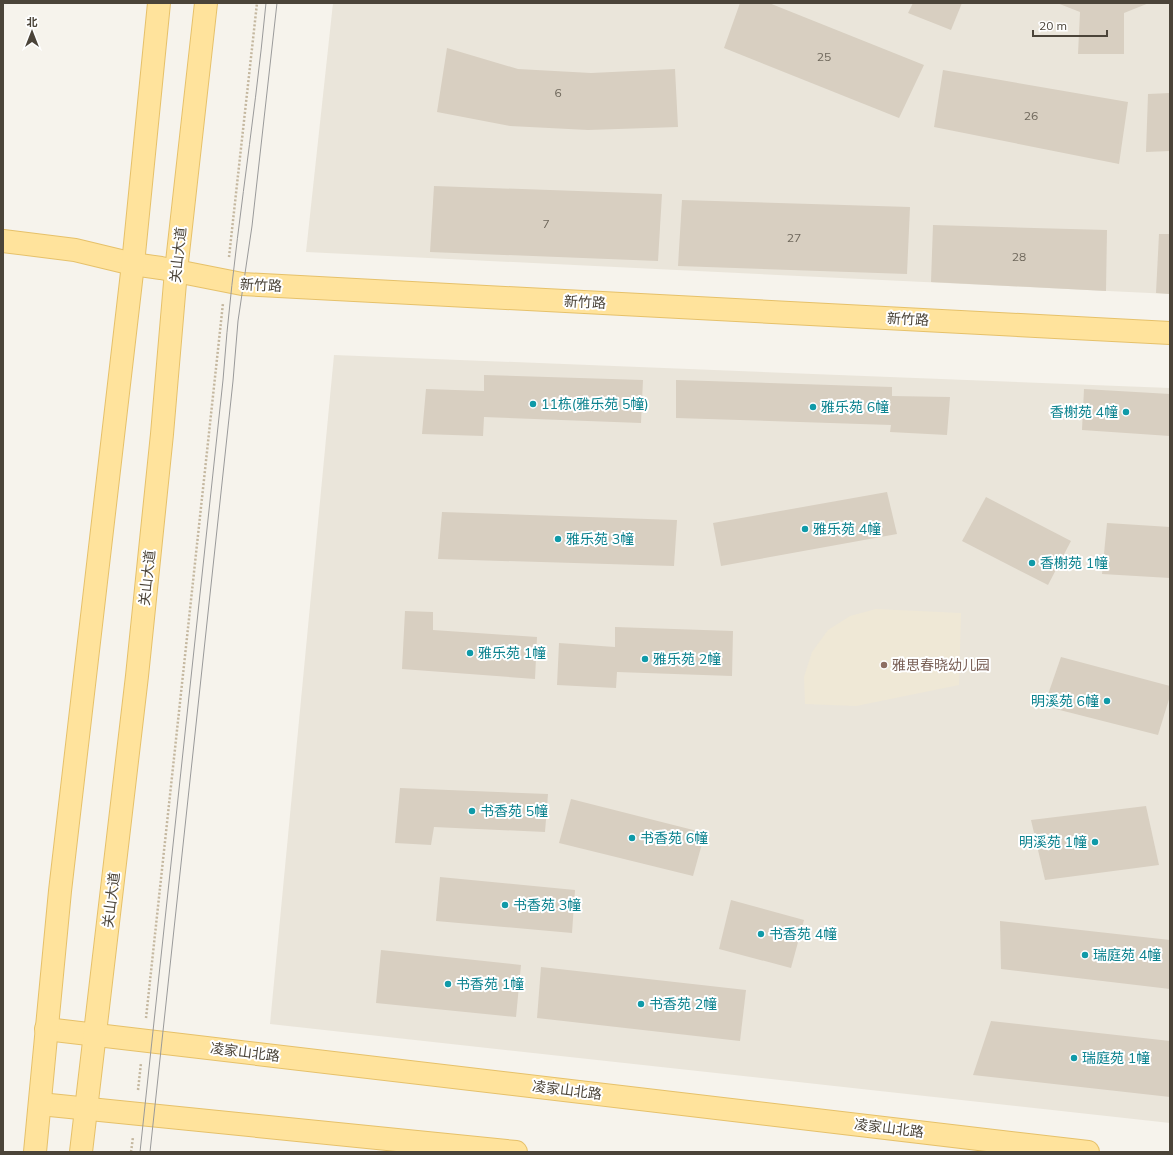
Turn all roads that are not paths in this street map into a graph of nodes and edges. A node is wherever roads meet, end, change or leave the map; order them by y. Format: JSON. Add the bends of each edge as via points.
{"nodes":[{"id":1,"x":159,"y":3,"type":"edge"},
{"id":2,"x":206,"y":3,"type":"edge"},
{"id":3,"x":3,"y":241,"type":"edge"},
{"id":4,"x":132,"y":264,"type":"junction"},
{"id":5,"x":176,"y":271,"type":"junction"},
{"id":6,"x":1170,"y":333,"type":"edge"},
{"id":7,"x":46,"y":1029,"type":"junction"},
{"id":8,"x":94,"y":1034,"type":"junction"},
{"id":9,"x":40,"y":1104,"type":"junction"},
{"id":10,"x":86,"y":1108,"type":"junction"},
{"id":11,"x":35,"y":1152,"type":"edge"},
{"id":12,"x":81,"y":1152,"type":"edge"},
{"id":13,"x":516,"y":1152,"type":"edge"},
{"id":14,"x":1088,"y":1152,"type":"edge"}],
"edges":[{"from":1,"to":4,"type":"main road"},
{"from":2,"to":5,"type":"main road","name":"关山大道"},
{"from":3,"to":4,"type":"main road","name":"新竹路","via":[[75,250]]},
{"from":4,"to":5,"type":"main road","name":"新竹路"},
{"from":4,"to":7,"type":"main road"},
{"from":5,"to":6,"type":"main road","name":"新竹路","via":[[242,284]]},
{"from":5,"to":8,"type":"main road","name":"关山大道","via":[[137,676]]},
{"from":7,"to":8,"type":"main road","name":"凌家山北路"},
{"from":7,"to":9,"type":"main road"},
{"from":8,"to":10,"type":"main road","name":"关山大道"},
{"from":8,"to":14,"type":"main road","name":"凌家山北路"},
{"from":9,"to":10,"type":"main road"},
{"from":9,"to":11,"type":"main road"},
{"from":10,"to":12,"type":"main road","name":"关山大道"},
{"from":10,"to":13,"type":"main road"}]}
